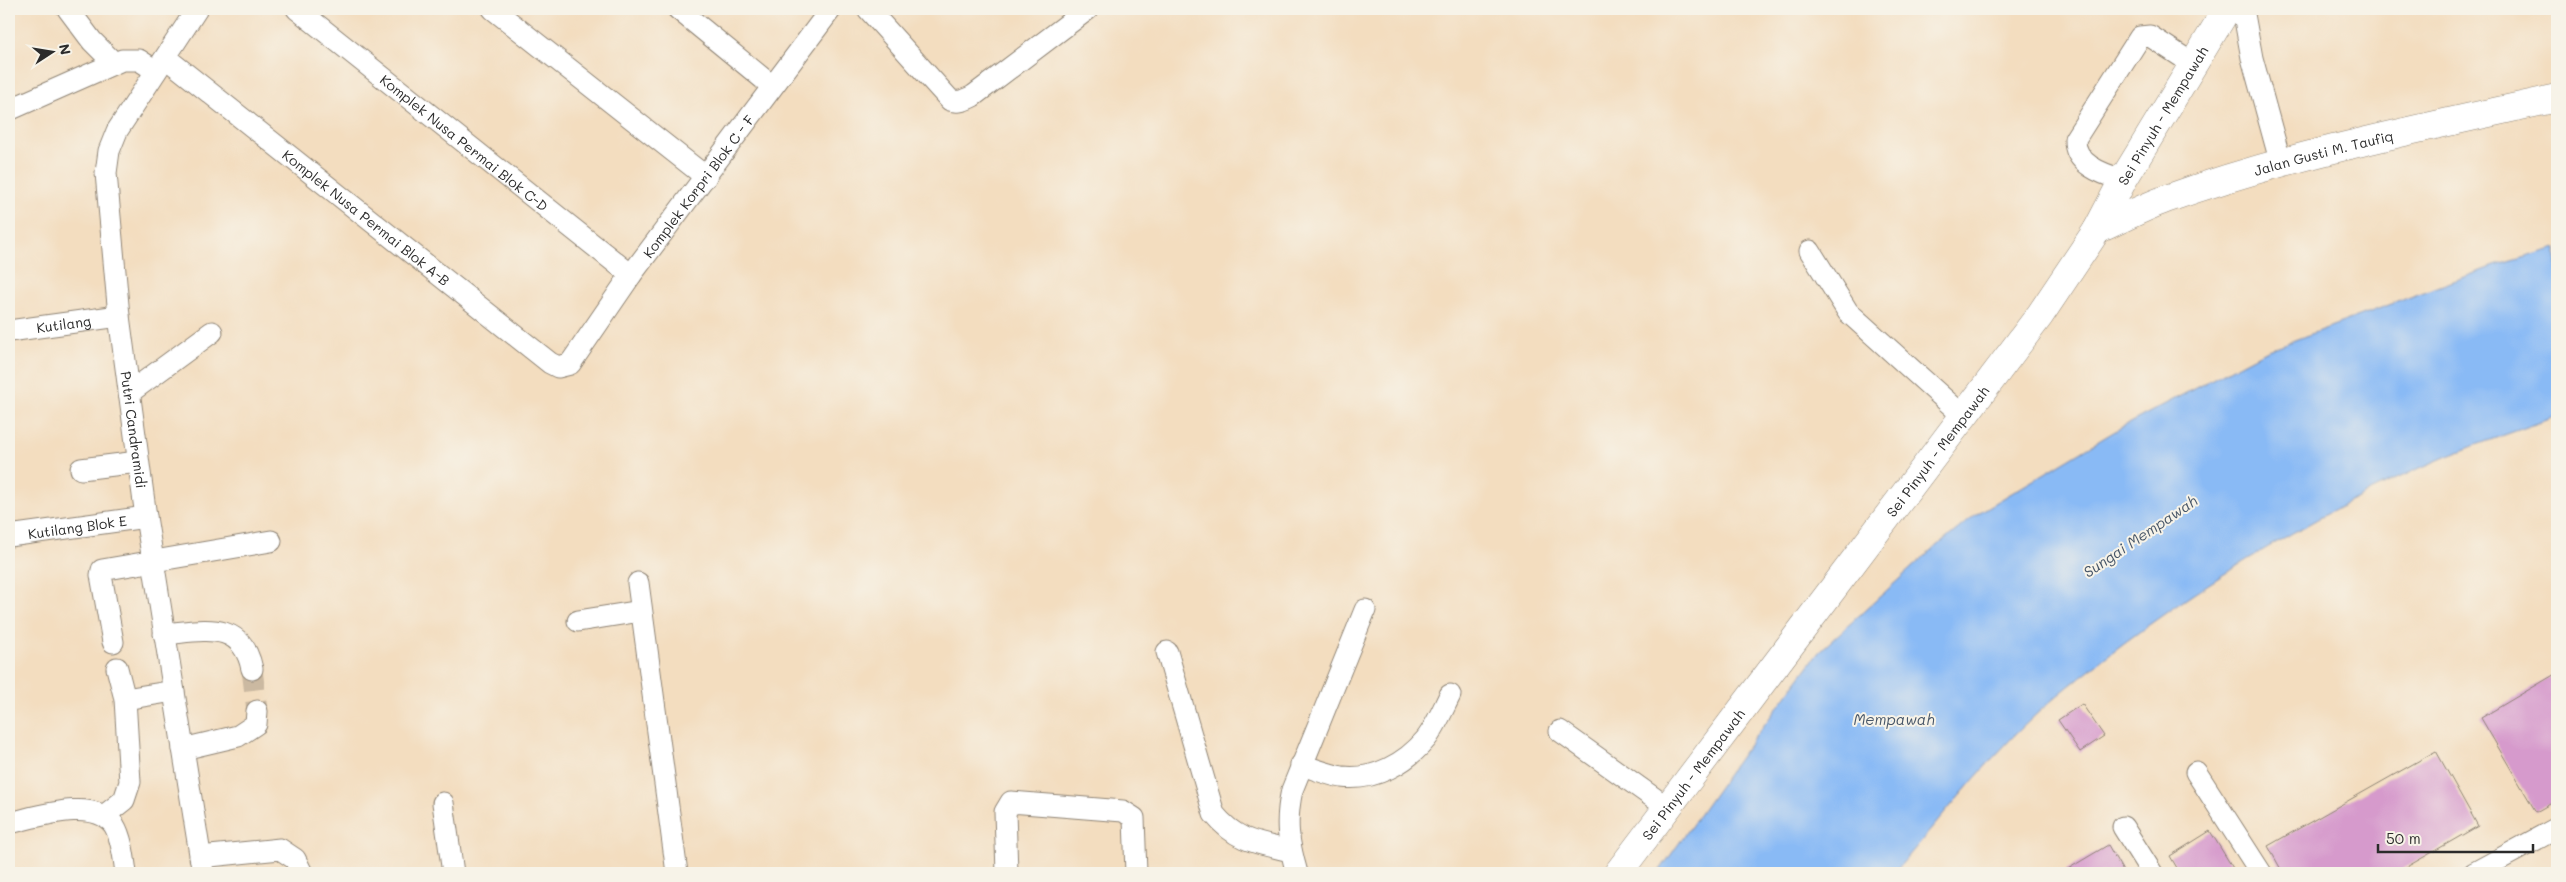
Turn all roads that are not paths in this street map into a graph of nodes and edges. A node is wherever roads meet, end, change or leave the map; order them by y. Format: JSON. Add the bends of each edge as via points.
{"nodes":[{"id":1,"x":68,"y":9,"type":"edge"},
{"id":2,"x":197,"y":9,"type":"edge"},
{"id":3,"x":297,"y":9,"type":"edge"},
{"id":4,"x":493,"y":9,"type":"edge"},
{"id":5,"x":678,"y":9,"type":"edge"},
{"id":6,"x":831,"y":9,"type":"edge"},
{"id":7,"x":1088,"y":9,"type":"edge"},
{"id":8,"x":2227,"y":9,"type":"edge"},
{"id":9,"x":2243,"y":9,"type":"edge"},
{"id":10,"x":876,"y":11,"type":"edge"},
{"id":11,"x":2186,"y":59,"type":"junction"},
{"id":12,"x":113,"y":62,"type":"junction"},
{"id":13,"x":161,"y":64,"type":"junction"},
{"id":14,"x":772,"y":86,"type":"junction"},
{"id":15,"x":2557,"y":98,"type":"edge"},
{"id":16,"x":9,"y":110,"type":"edge"},
{"id":17,"x":2281,"y":164,"type":"junction"},
{"id":18,"x":2108,"y":174,"type":"junction"},
{"id":19,"x":706,"y":177,"type":"junction"},
{"id":20,"x":2096,"y":230,"type":"junction"},
{"id":21,"x":1810,"y":251,"type":"dead end"},
{"id":22,"x":631,"y":275,"type":"junction"},
{"id":23,"x":118,"y":316,"type":"junction"},
{"id":24,"x":9,"y":331,"type":"edge"},
{"id":25,"x":212,"y":332,"type":"dead end"},
{"id":26,"x":570,"y":364,"type":"joint"},
{"id":27,"x":129,"y":393,"type":"junction"},
{"id":28,"x":1962,"y":415,"type":"junction"},
{"id":29,"x":138,"y":462,"type":"junction"},
{"id":30,"x":81,"y":469,"type":"dead end"},
{"id":31,"x":146,"y":517,"type":"junction"},
{"id":32,"x":9,"y":536,"type":"edge"},
{"id":33,"x":271,"y":541,"type":"dead end"},
{"id":34,"x":153,"y":561,"type":"junction"},
{"id":35,"x":638,"y":583,"type":"dead end"},
{"id":36,"x":1365,"y":610,"type":"dead end"},
{"id":37,"x":641,"y":611,"type":"junction"},
{"id":38,"x":578,"y":621,"type":"dead end"},
{"id":39,"x":164,"y":634,"type":"junction"},
{"id":40,"x":113,"y":642,"type":"dead end"},
{"id":41,"x":1167,"y":652,"type":"dead end"},
{"id":42,"x":117,"y":668,"type":"dead end"},
{"id":43,"x":252,"y":669,"type":"tunnel mouth"},
{"id":44,"x":174,"y":691,"type":"junction"},
{"id":45,"x":1450,"y":695,"type":"dead end"},
{"id":46,"x":125,"y":699,"type":"junction"},
{"id":47,"x":258,"y":711,"type":"tunnel mouth"},
{"id":48,"x":1560,"y":732,"type":"dead end"},
{"id":49,"x":183,"y":749,"type":"junction"},
{"id":50,"x":1302,"y":765,"type":"junction"},
{"id":51,"x":2196,"y":772,"type":"dead end"},
{"id":52,"x":444,"y":803,"type":"dead end"},
{"id":53,"x":1668,"y":808,"type":"junction"},
{"id":54,"x":105,"y":815,"type":"junction"},
{"id":55,"x":9,"y":823,"type":"edge"},
{"id":56,"x":2123,"y":826,"type":"dead end"},
{"id":57,"x":2557,"y":828,"type":"edge"},
{"id":58,"x":1291,"y":851,"type":"junction"},
{"id":59,"x":201,"y":865,"type":"edge"},
{"id":60,"x":126,"y":873,"type":"edge"},
{"id":61,"x":302,"y":873,"type":"edge"},
{"id":62,"x":453,"y":873,"type":"edge"},
{"id":63,"x":677,"y":873,"type":"edge"},
{"id":64,"x":1007,"y":873,"type":"edge"},
{"id":65,"x":1136,"y":873,"type":"edge"},
{"id":66,"x":1297,"y":873,"type":"edge"},
{"id":67,"x":1618,"y":873,"type":"edge"},
{"id":68,"x":2152,"y":873,"type":"edge"},
{"id":69,"x":2261,"y":873,"type":"edge"},
{"id":70,"x":2474,"y":873,"type":"edge"}],
"edges":[{"from":1,"to":12,"type":"street"},
{"from":2,"to":13,"type":"street","name":"Putri Candramidi"},
{"from":3,"to":22,"type":"street","name":"Komplek Nusa Permai Blok C-D"},
{"from":4,"to":19,"type":"street"},
{"from":5,"to":14,"type":"street"},
{"from":6,"to":14,"type":"street","name":"Komplek Korpri Blok C - F"},
{"from":7,"to":10,"type":"street","via":[[962,102],[950,100]]},
{"from":8,"to":11,"type":"main road","name":"Sei Pinyuh - Mempawah"},
{"from":9,"to":17,"type":"street","via":[[2252,58]]},
{"from":11,"to":18,"type":"main road","name":"Sei Pinyuh - Mempawah"},
{"from":11,"to":18,"type":"street","via":[[2150,36],[2136,40],[2075,139],[2077,154]]},
{"from":12,"to":13,"type":"street","name":"Komplek Nusa Permai Blok A-B","via":[[135,59]]},
{"from":12,"to":16,"type":"street","name":"Komplek Nusa Permai Blok A-B"},
{"from":13,"to":23,"type":"street","name":"Putri Candramidi","via":[[117,131],[107,162]]},
{"from":13,"to":26,"type":"street","name":"Komplek Nusa Permai Blok A-B","via":[[550,363],[558,367]]},
{"from":14,"to":19,"type":"street","name":"Komplek Korpri Blok C - F"},
{"from":15,"to":17,"type":"main road","name":"Jalan Gusti M. Taufiq"},
{"from":17,"to":20,"type":"main road","name":"Jalan Gusti M. Taufiq","via":[[2163,200]]},
{"from":18,"to":20,"type":"main road","name":"Sei Pinyuh - Mempawah"},
{"from":19,"to":22,"type":"street","name":"Komplek Korpri Blok C - F"},
{"from":20,"to":28,"type":"main road","name":"Sei Pinyuh - Mempawah","via":[[2040,315]]},
{"from":21,"to":28,"type":"street","via":[[1848,312]]},
{"from":22,"to":26,"type":"street","name":"Komplek Korpri Blok C - F"},
{"from":23,"to":24,"type":"street","name":"Kutilang"},
{"from":23,"to":27,"type":"street","name":"Putri Candramidi"},
{"from":25,"to":27,"type":"street"},
{"from":27,"to":29,"type":"street","name":"Putri Candramidi"},
{"from":28,"to":53,"type":"main road","name":"Sei Pinyuh - Mempawah"},
{"from":29,"to":30,"type":"street"},
{"from":29,"to":31,"type":"street","name":"Putri Candramidi"},
{"from":31,"to":32,"type":"street","name":"Kutilang Blok E"},
{"from":31,"to":34,"type":"street","name":"Putri Candramidi"},
{"from":33,"to":34,"type":"street"},
{"from":34,"to":39,"type":"street","name":"Putri Candramidi"},
{"from":34,"to":40,"type":"street","via":[[102,570]]},
{"from":35,"to":37,"type":"street"},
{"from":36,"to":50,"type":"street"},
{"from":37,"to":38,"type":"street"},
{"from":37,"to":63,"type":"street"},
{"from":39,"to":43,"type":"street","via":[[218,630],[232,635],[249,655]]},
{"from":39,"to":44,"type":"street","name":"Putri Candramidi"},
{"from":41,"to":58,"type":"street","via":[[1214,814],[1226,829],[1243,839]]},
{"from":42,"to":46,"type":"street"},
{"from":44,"to":46,"type":"street"},
{"from":44,"to":49,"type":"street","name":"Putri Candramidi"},
{"from":45,"to":50,"type":"street","via":[[1426,738],[1409,755],[1376,774],[1341,776]]},
{"from":46,"to":54,"type":"street","via":[[130,782],[124,800]]},
{"from":47,"to":49,"type":"street","via":[[256,724],[238,736]]},
{"from":48,"to":53,"type":"street"},
{"from":49,"to":59,"type":"street","name":"Putri Candramidi"},
{"from":50,"to":58,"type":"street","via":[[1287,814]]},
{"from":51,"to":69,"type":"street"},
{"from":52,"to":62,"type":"street"},
{"from":53,"to":67,"type":"main road","name":"Sei Pinyuh - Mempawah"},
{"from":54,"to":55,"type":"street","via":[[80,809]]},
{"from":54,"to":60,"type":"street","via":[[115,826]]},
{"from":56,"to":68,"type":"street"},
{"from":57,"to":70,"type":"street"},
{"from":58,"to":66,"type":"street"},
{"from":59,"to":61,"type":"street","via":[[280,849],[295,858]]},
{"from":64,"to":65,"type":"street","via":[[1005,812],[1011,802],[1129,814],[1134,818]]}]}
